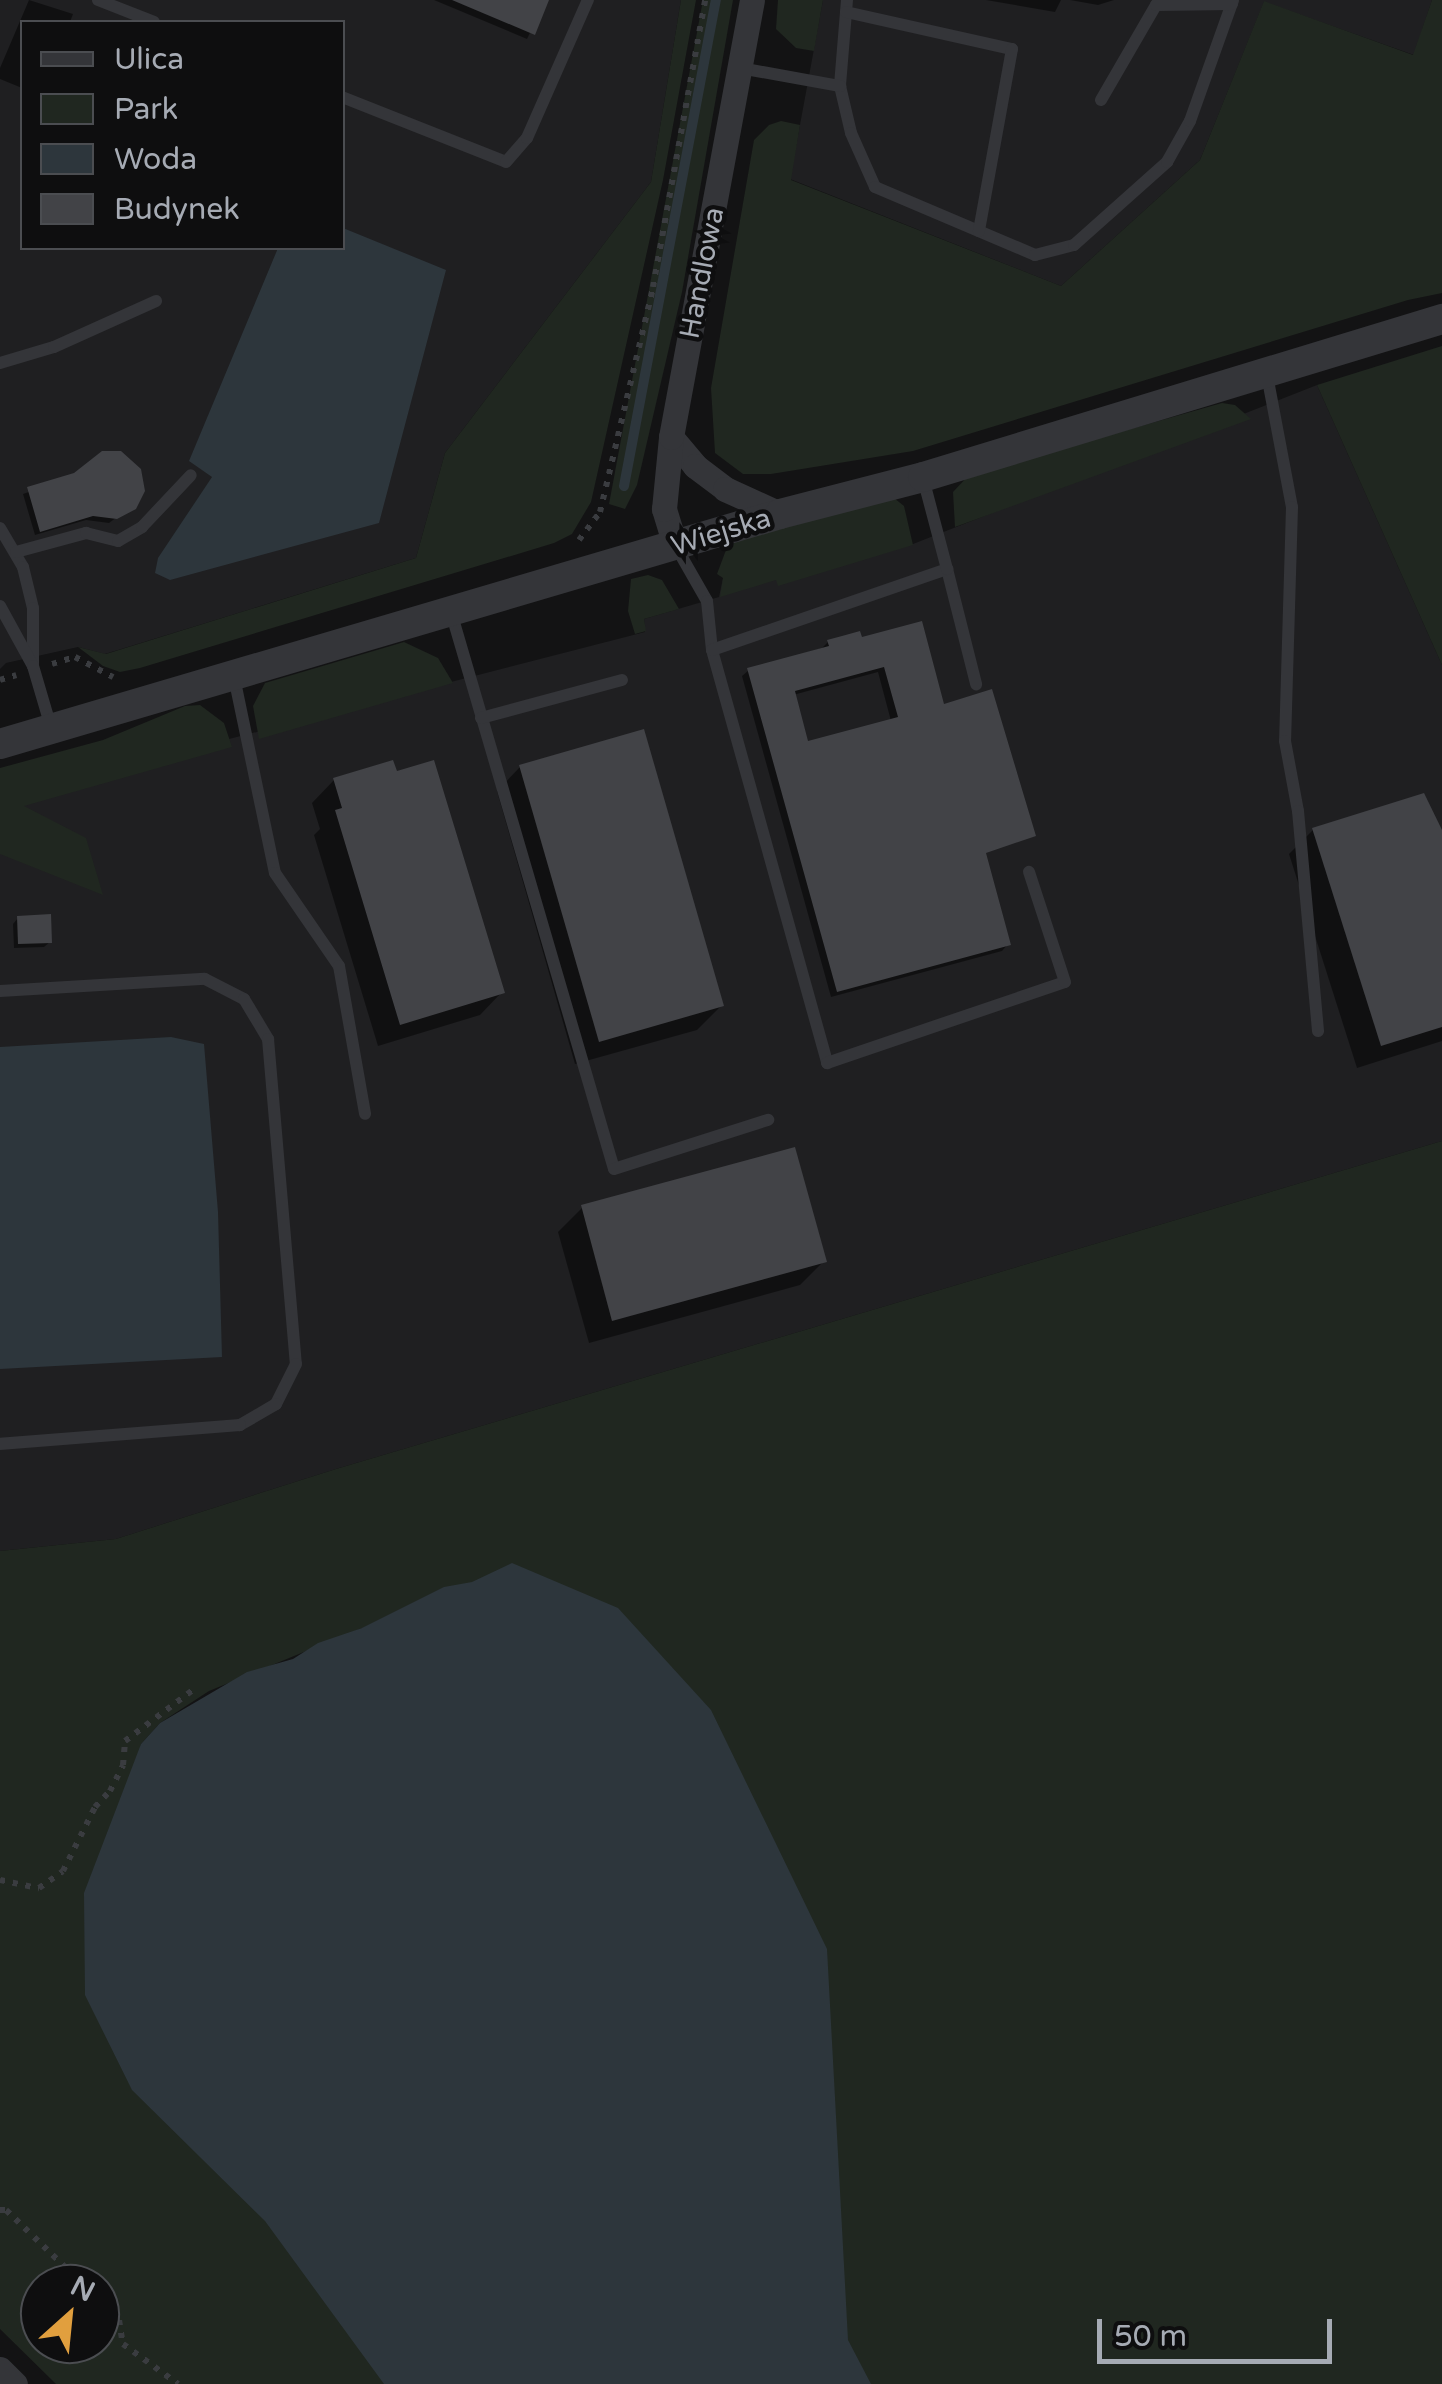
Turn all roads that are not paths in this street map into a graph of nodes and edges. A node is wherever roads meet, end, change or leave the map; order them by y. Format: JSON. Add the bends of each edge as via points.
{"nodes":[{"id":1,"x":98,"y":0,"type":"edge"},
{"id":2,"x":588,"y":0,"type":"edge"},
{"id":3,"x":752,"y":0,"type":"edge"},
{"id":4,"x":1232,"y":2,"type":"edge"},
{"id":5,"x":846,"y":6,"type":"edge"},
{"id":6,"x":149,"y":20,"type":"edge"},
{"id":7,"x":740,"y":68,"type":"junction"},
{"id":8,"x":840,"y":86,"type":"junction"},
{"id":9,"x":345,"y":99,"type":"edge"},
{"id":10,"x":1101,"y":100,"type":"dead end"},
{"id":11,"x":979,"y":232,"type":"junction"},
{"id":12,"x":156,"y":301,"type":"dead end"},
{"id":13,"x":1442,"y":319,"type":"edge"},
{"id":14,"x":0,"y":363,"type":"edge"},
{"id":15,"x":1266,"y":372,"type":"junction"},
{"id":16,"x":671,"y":437,"type":"junction"},
{"id":17,"x":191,"y":475,"type":"dead end"},
{"id":18,"x":923,"y":477,"type":"junction"},
{"id":19,"x":780,"y":514,"type":"junction"},
{"id":20,"x":0,"y":528,"type":"edge"},
{"id":21,"x":675,"y":546,"type":"junction"},
{"id":22,"x":16,"y":552,"type":"junction"},
{"id":23,"x":947,"y":569,"type":"junction"},
{"id":24,"x":0,"y":606,"type":"edge"},
{"id":25,"x":450,"y":611,"type":"junction"},
{"id":26,"x":712,"y":650,"type":"junction"},
{"id":27,"x":32,"y":666,"type":"junction"},
{"id":28,"x":234,"y":677,"type":"junction"},
{"id":29,"x":622,"y":680,"type":"dead end"},
{"id":30,"x":976,"y":684,"type":"dead end"},
{"id":31,"x":481,"y":718,"type":"junction"},
{"id":32,"x":52,"y":729,"type":"junction"},
{"id":33,"x":0,"y":744,"type":"edge"},
{"id":34,"x":1028,"y":872,"type":"dead end"},
{"id":35,"x":0,"y":991,"type":"edge"},
{"id":36,"x":1318,"y":1031,"type":"dead end"},
{"id":37,"x":365,"y":1114,"type":"dead end"},
{"id":38,"x":768,"y":1120,"type":"dead end"},
{"id":39,"x":0,"y":1444,"type":"edge"},
{"id":40,"x":0,"y":2369,"type":"edge"},
{"id":41,"x":14,"y":2384,"type":"edge"}],
"edges":[{"from":1,"to":6,"type":"lane"},
{"from":2,"to":9,"type":"lane","via":[[528,138],[506,162]]},
{"from":3,"to":7,"type":"street","name":"Handlowa"},
{"from":4,"to":10,"type":"lane","via":[[1156,4]]},
{"from":4,"to":11,"type":"lane","via":[[1190,121],[1167,162],[1074,245],[1035,255]]},
{"from":5,"to":8,"type":"lane"},
{"from":5,"to":11,"type":"lane","via":[[1012,49]]},
{"from":7,"to":8,"type":"lane"},
{"from":7,"to":16,"type":"street","name":"Handlowa"},
{"from":8,"to":11,"type":"lane","via":[[875,187]]},
{"from":12,"to":14,"type":"lane","via":[[54,347]]},
{"from":13,"to":15,"type":"street","name":"Wiejska"},
{"from":15,"to":18,"type":"street","name":"Wiejska"},
{"from":15,"to":36,"type":"lane","via":[[1292,506],[1285,741],[1298,811]]},
{"from":16,"to":19,"type":"street","via":[[725,489]]},
{"from":16,"to":21,"type":"street","name":"Handlowa","via":[[664,509]]},
{"from":17,"to":22,"type":"lane","via":[[142,528],[118,541],[86,533]]},
{"from":18,"to":19,"type":"street","name":"Wiejska"},
{"from":18,"to":23,"type":"lane"},
{"from":19,"to":21,"type":"street","name":"Wiejska"},
{"from":20,"to":22,"type":"lane"},
{"from":21,"to":25,"type":"street","name":"Wiejska"},
{"from":21,"to":26,"type":"lane","via":[[707,601]]},
{"from":22,"to":27,"type":"lane","via":[[33,608]]},
{"from":23,"to":26,"type":"lane"},
{"from":23,"to":30,"type":"lane"},
{"from":24,"to":27,"type":"lane"},
{"from":25,"to":28,"type":"street","name":"Wiejska"},
{"from":25,"to":31,"type":"lane"},
{"from":26,"to":34,"type":"lane","via":[[827,1063],[1065,982]]},
{"from":27,"to":32,"type":"lane"},
{"from":28,"to":32,"type":"street","name":"Wiejska"},
{"from":28,"to":37,"type":"lane","via":[[275,874],[339,966]]},
{"from":29,"to":31,"type":"lane"},
{"from":31,"to":38,"type":"lane","via":[[614,1169]]},
{"from":32,"to":33,"type":"street","name":"Wiejska"},
{"from":35,"to":39,"type":"lane","via":[[205,979],[244,998],[268,1039],[296,1364],[276,1404],[240,1424]]},
{"from":40,"to":41,"type":"street"}]}
